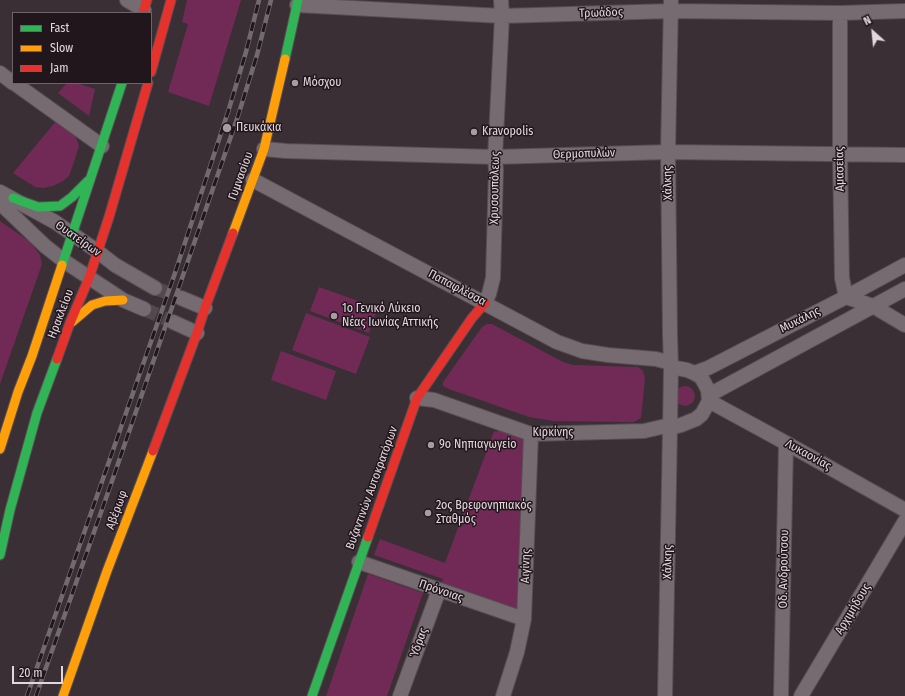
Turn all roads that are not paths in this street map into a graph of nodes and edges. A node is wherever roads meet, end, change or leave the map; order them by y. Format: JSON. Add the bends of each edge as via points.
{"nodes":[{"id":1,"x":127,"y":0,"type":"edge"},
{"id":2,"x":170,"y":0,"type":"edge"},
{"id":3,"x":501,"y":0,"type":"edge"},
{"id":4,"x":297,"y":2,"type":"edge"},
{"id":5,"x":671,"y":5,"type":"edge"},
{"id":6,"x":145,"y":8,"type":"edge"},
{"id":7,"x":905,"y":11,"type":"edge"},
{"id":8,"x":840,"y":13,"type":"junction"},
{"id":9,"x":502,"y":16,"type":"junction"},
{"id":10,"x":152,"y":68,"type":"edge"},
{"id":11,"x":0,"y":73,"type":"edge"},
{"id":12,"x":12,"y":82,"type":"edge"},
{"id":13,"x":14,"y":84,"type":"edge"},
{"id":14,"x":122,"y":84,"type":"edge"},
{"id":15,"x":148,"y":84,"type":"edge"},
{"id":16,"x":102,"y":146,"type":"junction"},
{"id":17,"x":264,"y":149,"type":"junction"},
{"id":18,"x":668,"y":152,"type":"junction"},
{"id":19,"x":840,"y":154,"type":"junction"},
{"id":20,"x":905,"y":155,"type":"edge"},
{"id":21,"x":495,"y":157,"type":"junction"},
{"id":22,"x":91,"y":179,"type":"junction"},
{"id":23,"x":253,"y":180,"type":"junction"},
{"id":24,"x":0,"y":192,"type":"edge"},
{"id":25,"x":6,"y":200,"type":"edge"},
{"id":26,"x":72,"y":234,"type":"junction"},
{"id":27,"x":97,"y":251,"type":"junction"},
{"id":28,"x":64,"y":261,"type":"junction"},
{"id":29,"x":905,"y":265,"type":"edge"},
{"id":30,"x":89,"y":278,"type":"junction"},
{"id":31,"x":155,"y":288,"type":"tunnel mouth"},
{"id":32,"x":905,"y":289,"type":"edge"},
{"id":33,"x":846,"y":297,"type":"junction"},
{"id":34,"x":181,"y":298,"type":"tunnel mouth"},
{"id":35,"x":123,"y":300,"type":"junction"},
{"id":36,"x":484,"y":303,"type":"junction"},
{"id":37,"x":872,"y":306,"type":"junction"},
{"id":38,"x":206,"y":308,"type":"junction"},
{"id":39,"x":144,"y":309,"type":"tunnel mouth"},
{"id":40,"x":173,"y":322,"type":"tunnel mouth"},
{"id":41,"x":70,"y":324,"type":"junction"},
{"id":42,"x":905,"y":325,"type":"edge"},
{"id":43,"x":197,"y":333,"type":"junction"},
{"id":44,"x":671,"y":365,"type":"junction"},
{"id":45,"x":694,"y":373,"type":"junction"},
{"id":46,"x":417,"y":398,"type":"junction"},
{"id":47,"x":709,"y":398,"type":"junction"},
{"id":48,"x":670,"y":427,"type":"junction"},
{"id":49,"x":531,"y":434,"type":"junction"},
{"id":50,"x":786,"y":443,"type":"junction"},
{"id":51,"x":0,"y":450,"type":"edge"},
{"id":52,"x":905,"y":510,"type":"edge"},
{"id":53,"x":905,"y":521,"type":"edge"},
{"id":54,"x":0,"y":555,"type":"edge"},
{"id":55,"x":359,"y":562,"type":"junction"},
{"id":56,"x":439,"y":590,"type":"junction"},
{"id":57,"x":524,"y":619,"type":"junction"},
{"id":58,"x":63,"y":696,"type":"edge"},
{"id":59,"x":312,"y":696,"type":"edge"},
{"id":60,"x":400,"y":696,"type":"edge"},
{"id":61,"x":503,"y":696,"type":"edge"},
{"id":62,"x":665,"y":696,"type":"edge"},
{"id":63,"x":781,"y":696,"type":"edge"},
{"id":64,"x":801,"y":696,"type":"edge"}],
"edges":[{"from":1,"to":6,"type":"street"},
{"from":2,"to":10,"type":"street"},
{"from":3,"to":9,"type":"street","name":"Χρυσουπόλεως"},
{"from":4,"to":9,"type":"street","name":"Τρωάδος"},
{"from":4,"to":17,"type":"street","name":"Γυμνασίου"},
{"from":5,"to":8,"type":"street","name":"Τρωάδος"},
{"from":5,"to":9,"type":"street","name":"Τρωάδος"},
{"from":5,"to":18,"type":"street","name":"Χάλκης"},
{"from":7,"to":8,"type":"street","name":"Τρωάδος"},
{"from":8,"to":19,"type":"street","name":"Αμασείας"},
{"from":9,"to":21,"type":"street","name":"Χρυσουπόλεως"},
{"from":11,"to":12,"type":"street"},
{"from":13,"to":16,"type":"street"},
{"from":14,"to":16,"type":"street","name":"Ηρακλείου"},
{"from":15,"to":27,"type":"street","name":"Ηρακλείου"},
{"from":16,"to":22,"type":"street","name":"Ηρακλείου"},
{"from":17,"to":21,"type":"street","name":"Θερμοπυλών"},
{"from":17,"to":23,"type":"street","name":"Γυμνασίου"},
{"from":18,"to":19,"type":"street","name":"Θερμοπυλών"},
{"from":18,"to":21,"type":"street","name":"Θερμοπυλών"},
{"from":18,"to":44,"type":"street","name":"Χάλκης"},
{"from":19,"to":20,"type":"street","name":"Θερμοπυλών"},
{"from":19,"to":33,"type":"street","name":"Αμασείας","via":[[842,278]]},
{"from":21,"to":36,"type":"street","name":"Χρυσουπόλεως","via":[[493,278]]},
{"from":22,"to":25,"type":"street","via":[[60,206],[38,207]]},
{"from":22,"to":26,"type":"street","name":"Ηρακλείου"},
{"from":23,"to":36,"type":"street","name":"Παπαφλέσσα"},
{"from":23,"to":38,"type":"street","name":"Γυμνασίου"},
{"from":24,"to":25,"type":"street","name":"Θυατείρων"},
{"from":25,"to":26,"type":"street","name":"Θυατείρων","via":[[55,222]]},
{"from":25,"to":28,"type":"street","name":"Θυατείρων","via":[[45,246]]},
{"from":26,"to":27,"type":"street","name":"Θυατείρων"},
{"from":26,"to":28,"type":"street","name":"Ηρακλείου"},
{"from":27,"to":30,"type":"street","name":"Ηρακλείου"},
{"from":27,"to":31,"type":"street","name":"Θυατείρων","via":[[115,265]]},
{"from":28,"to":30,"type":"street","name":"Θυατείρων"},
{"from":28,"to":51,"type":"street","name":"Ηρακλείου"},
{"from":29,"to":33,"type":"street","name":"Μυκάλης"},
{"from":30,"to":35,"type":"street","name":"Θυατείρων"},
{"from":30,"to":41,"type":"street","name":"Ηρακλείου"},
{"from":32,"to":37,"type":"street","name":"Μυκάλης"},
{"from":33,"to":37,"type":"street"},
{"from":33,"to":45,"type":"street","name":"Μυκάλης"},
{"from":34,"to":38,"type":"street"},
{"from":35,"to":39,"type":"street","name":"Θυατείρων"},
{"from":35,"to":41,"type":"street","via":[[92,305]]},
{"from":36,"to":44,"type":"street","name":"Παπαφλέσσα","via":[[557,342],[582,351],[650,358]]},
{"from":36,"to":46,"type":"street","name":"Βυζαντινών Αυτοκρατόρων"},
{"from":37,"to":42,"type":"street"},
{"from":37,"to":47,"type":"street","name":"Μυκάλης"},
{"from":38,"to":43,"type":"street","name":"Γυμνασίου"},
{"from":40,"to":43,"type":"street"},
{"from":41,"to":54,"type":"street","name":"Ηρακλείου","via":[[37,413]]},
{"from":43,"to":58,"type":"street","name":"Αβέρωφ","via":[[107,571]]},
{"from":44,"to":45,"type":"street","name":"Παπαφλέσσα"},
{"from":44,"to":48,"type":"street","name":"Χάλκης"},
{"from":45,"to":47,"type":"street","via":[[705,384]]},
{"from":46,"to":49,"type":"street","name":"Κιρκίνης","via":[[434,400]]},
{"from":46,"to":55,"type":"street","name":"Βυζαντινών Αυτοκρατόρων"},
{"from":47,"to":48,"type":"street","name":"Κιρκίνης","via":[[702,414],[696,419]]},
{"from":47,"to":50,"type":"street","name":"Λυκαονίας"},
{"from":48,"to":49,"type":"street","name":"Κιρκίνης","via":[[644,431]]},
{"from":48,"to":62,"type":"street","name":"Χάλκης"},
{"from":49,"to":57,"type":"street","name":"Αιγίνης"},
{"from":50,"to":52,"type":"street","name":"Λυκαονίας"},
{"from":50,"to":63,"type":"street","name":"Οδ. Ανδρούτσου"},
{"from":53,"to":64,"type":"street","name":"Αρχιμήδους"},
{"from":55,"to":56,"type":"street","name":"Πρόνοιας"},
{"from":55,"to":59,"type":"street","name":"Βυζαντινών Αυτοκρατόρων"},
{"from":56,"to":57,"type":"street","name":"Πρόνοιας"},
{"from":56,"to":60,"type":"street","name":"Ύδρας"},
{"from":57,"to":61,"type":"street","name":"Αιγίνης"}]}
